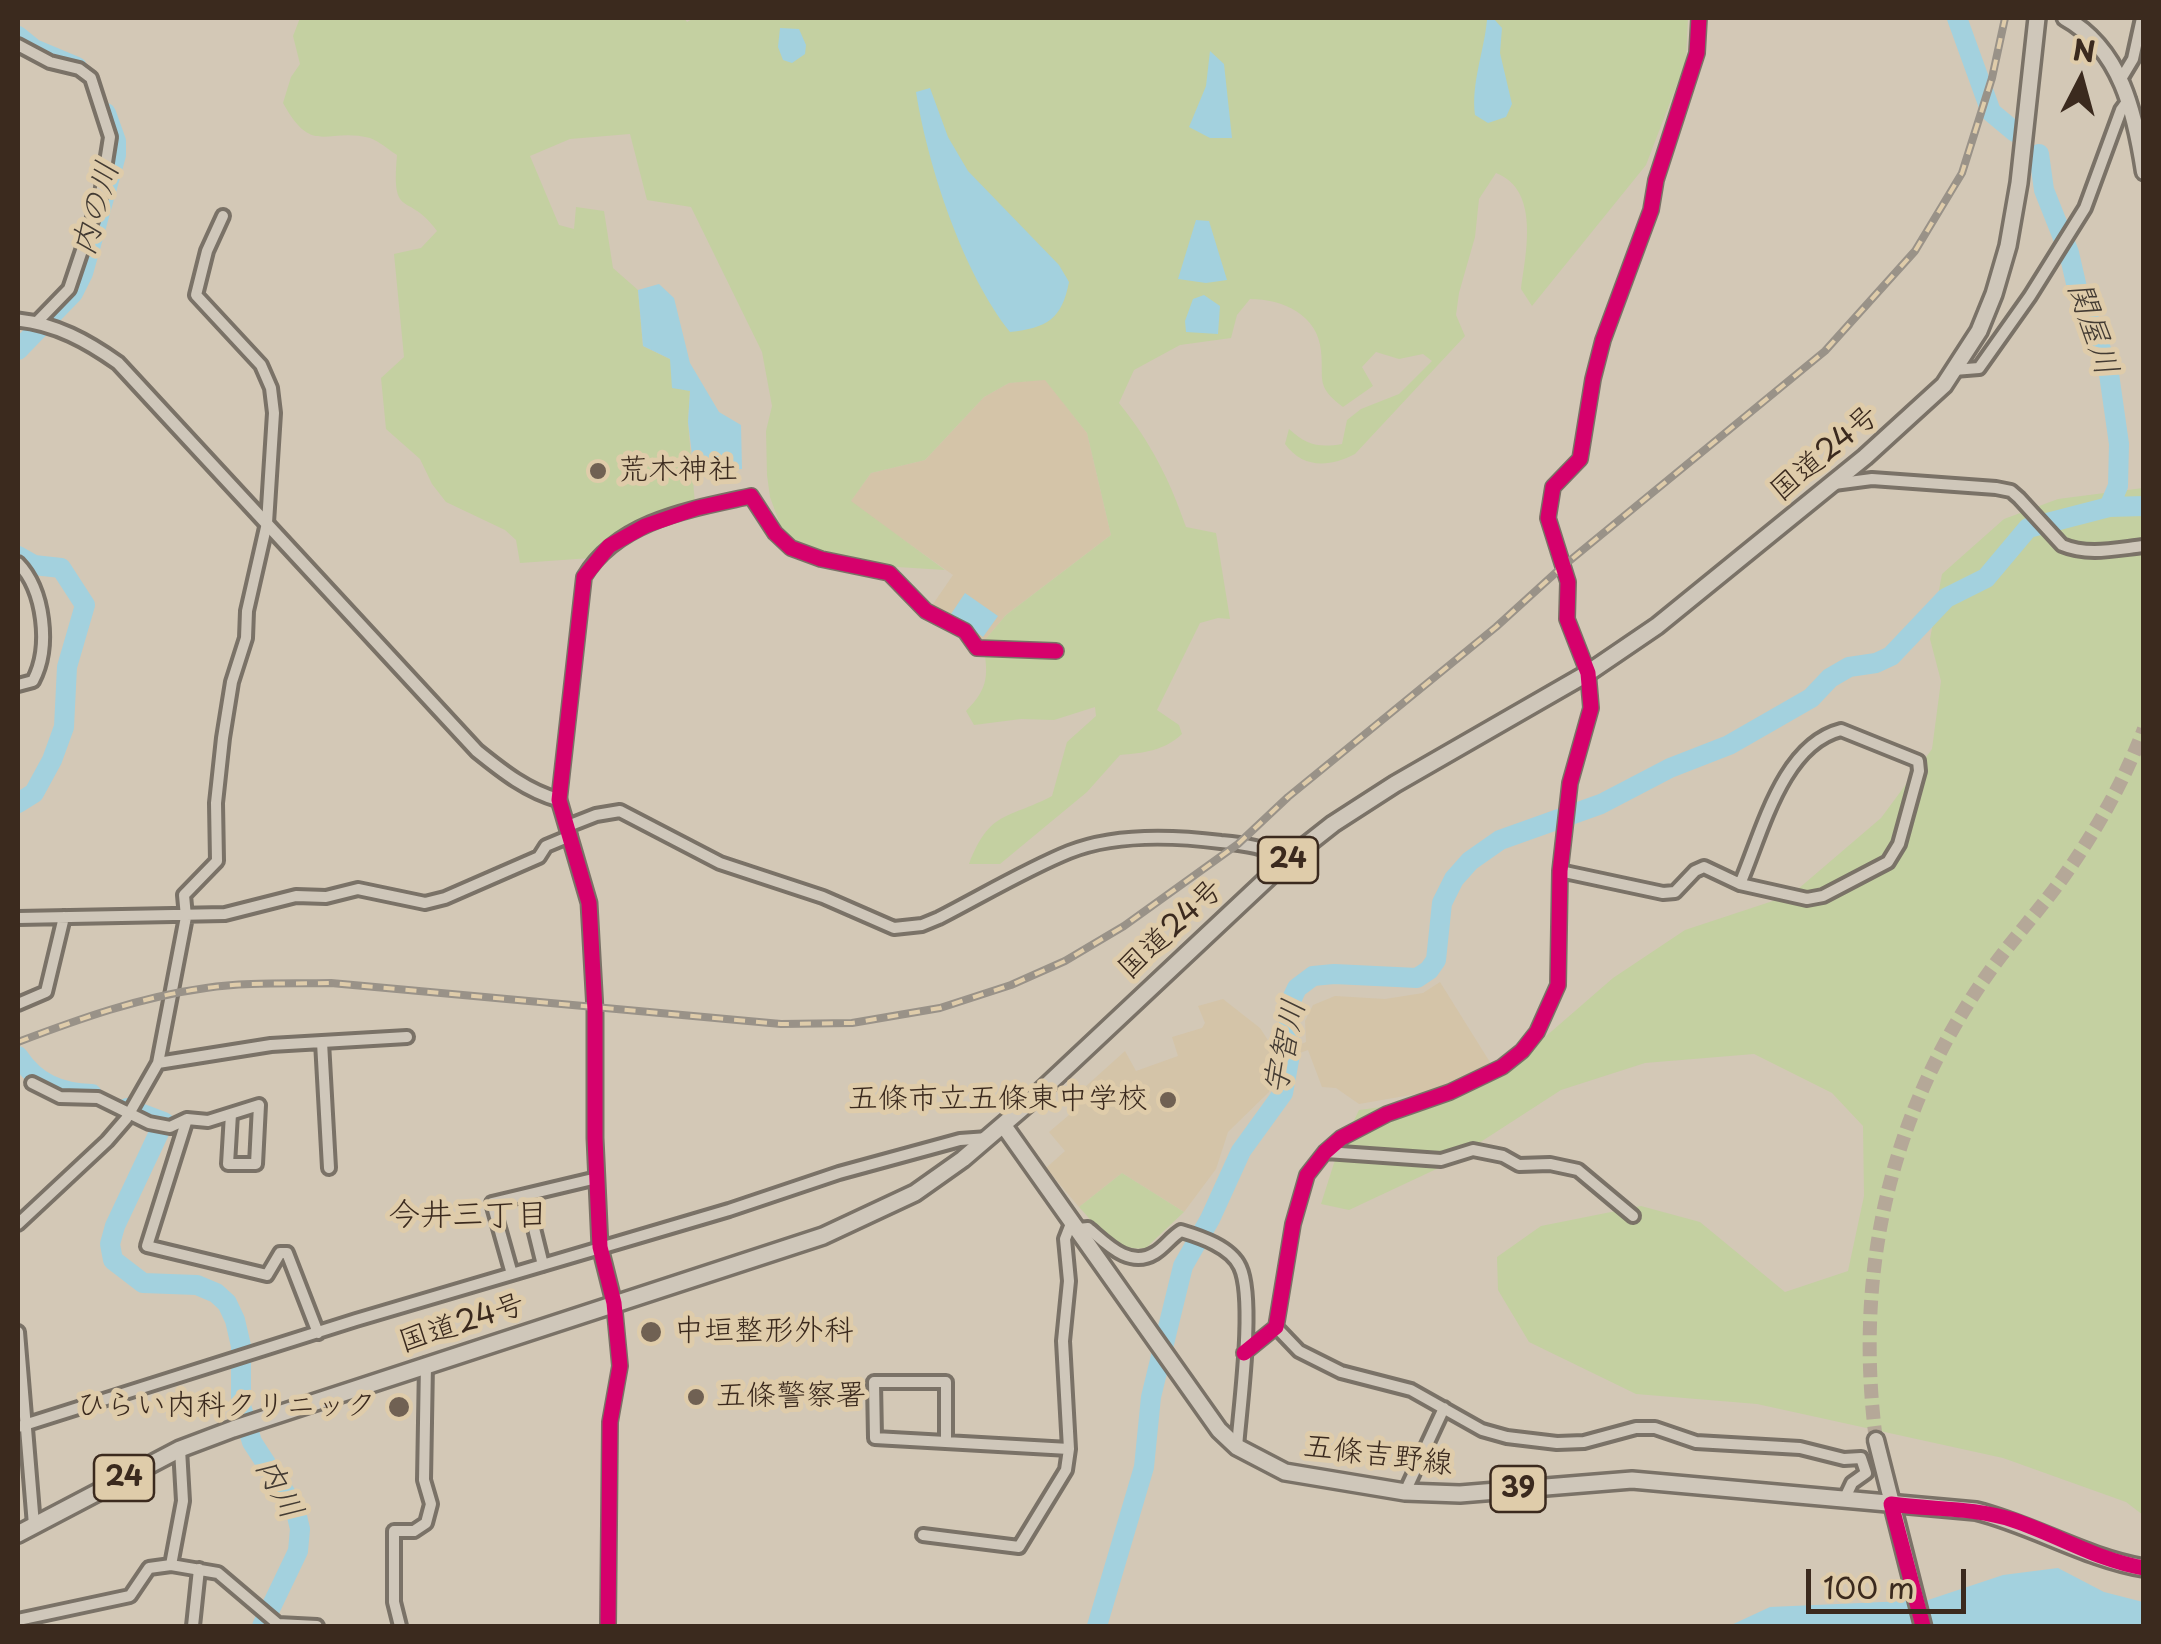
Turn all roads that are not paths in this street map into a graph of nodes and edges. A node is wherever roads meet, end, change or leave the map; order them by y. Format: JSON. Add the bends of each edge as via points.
{"nodes":[{"id":1,"x":1699,"y":18,"type":"edge"},
{"id":2,"x":2037,"y":18,"type":"edge"},
{"id":3,"x":2065,"y":18,"type":"edge"},
{"id":4,"x":2142,"y":18,"type":"edge"},
{"id":5,"x":18,"y":45,"type":"edge"},
{"id":6,"x":2121,"y":79,"type":"junction"},
{"id":7,"x":2129,"y":99,"type":"junction"},
{"id":8,"x":2144,"y":172,"type":"edge"},
{"id":9,"x":223,"y":216,"type":"dead end"},
{"id":10,"x":18,"y":320,"type":"edge"},
{"id":11,"x":37,"y":322,"type":"junction"},
{"id":12,"x":1954,"y":370,"type":"junction"},
{"id":13,"x":1832,"y":484,"type":"junction"},
{"id":14,"x":267,"y":524,"type":"junction"},
{"id":15,"x":2144,"y":546,"type":"edge"},
{"id":16,"x":18,"y":563,"type":"edge"},
{"id":17,"x":1056,"y":651,"type":"dead end"},
{"id":18,"x":1588,"y":673,"type":"junction"},
{"id":19,"x":18,"y":684,"type":"edge"},
{"id":20,"x":559,"y":800,"type":"junction"},
{"id":21,"x":569,"y":831,"type":"junction"},
{"id":22,"x":1286,"y":862,"type":"junction"},
{"id":23,"x":1560,"y":871,"type":"junction"},
{"id":24,"x":1740,"y":884,"type":"junction"},
{"id":25,"x":64,"y":917,"type":"junction"},
{"id":26,"x":186,"y":917,"type":"junction"},
{"id":27,"x":18,"y":918,"type":"edge"},
{"id":28,"x":18,"y":1004,"type":"edge"},
{"id":29,"x":406,"y":1037,"type":"dead end"},
{"id":30,"x":322,"y":1042,"type":"junction"},
{"id":31,"x":158,"y":1063,"type":"junction"},
{"id":32,"x":32,"y":1083,"type":"dead end"},
{"id":33,"x":129,"y":1114,"type":"junction"},
{"id":34,"x":231,"y":1114,"type":"junction"},
{"id":35,"x":187,"y":1120,"type":"junction"},
{"id":36,"x":1004,"y":1126,"type":"junction"},
{"id":37,"x":989,"y":1138,"type":"junction"},
{"id":38,"x":1325,"y":1152,"type":"junction"},
{"id":39,"x":329,"y":1168,"type":"dead end"},
{"id":40,"x":596,"y":1178,"type":"junction"},
{"id":41,"x":526,"y":1196,"type":"junction"},
{"id":42,"x":1633,"y":1216,"type":"dead end"},
{"id":43,"x":18,"y":1224,"type":"edge"},
{"id":44,"x":1075,"y":1225,"type":"junction"},
{"id":45,"x":600,"y":1247,"type":"junction"},
{"id":46,"x":543,"y":1265,"type":"junction"},
{"id":47,"x":512,"y":1274,"type":"junction"},
{"id":48,"x":614,"y":1303,"type":"junction"},
{"id":49,"x":1276,"y":1328,"type":"junction"},
{"id":50,"x":18,"y":1332,"type":"edge"},
{"id":51,"x":318,"y":1332,"type":"junction"},
{"id":52,"x":1244,"y":1353,"type":"junction"},
{"id":53,"x":426,"y":1364,"type":"junction"},
{"id":54,"x":1444,"y":1408,"type":"junction"},
{"id":55,"x":21,"y":1426,"type":"edge"},
{"id":56,"x":1876,"y":1440,"type":"tunnel mouth"},
{"id":57,"x":946,"y":1442,"type":"junction"},
{"id":58,"x":1237,"y":1447,"type":"junction"},
{"id":59,"x":180,"y":1448,"type":"junction"},
{"id":60,"x":1069,"y":1449,"type":"junction"},
{"id":61,"x":1405,"y":1492,"type":"junction"},
{"id":62,"x":1844,"y":1500,"type":"junction"},
{"id":63,"x":1891,"y":1504,"type":"junction"},
{"id":64,"x":34,"y":1525,"type":"junction"},
{"id":65,"x":18,"y":1534,"type":"edge"},
{"id":66,"x":922,"y":1535,"type":"dead end"},
{"id":67,"x":171,"y":1564,"type":"junction"},
{"id":68,"x":2144,"y":1568,"type":"edge"},
{"id":69,"x":199,"y":1569,"type":"junction"},
{"id":70,"x":18,"y":1620,"type":"edge"},
{"id":71,"x":193,"y":1626,"type":"edge"},
{"id":72,"x":317,"y":1626,"type":"edge"},
{"id":73,"x":400,"y":1626,"type":"edge"},
{"id":74,"x":608,"y":1626,"type":"edge"},
{"id":75,"x":1923,"y":1626,"type":"edge"}],
"edges":[{"from":1,"to":18,"type":"street","via":[[1697,54],[1651,210],[1596,366],[1580,459],[1553,487],[1548,518],[1568,582],[1567,619]]},
{"from":2,"to":12,"type":"main road","name":"国道24号","number":"24","via":[[2008,246],[1979,331]]},
{"from":3,"to":6,"type":"main road","via":[[2101,48]]},
{"from":4,"to":6,"type":"street"},
{"from":5,"to":11,"type":"street","via":[[91,78],[110,137],[79,264],[69,289]]},
{"from":6,"to":7,"type":"main road"},
{"from":7,"to":8,"type":"main road"},
{"from":7,"to":12,"type":"street","via":[[2086,208],[2030,296],[1980,368]]},
{"from":9,"to":14,"type":"street","via":[[196,295],[268,376],[274,414]]},
{"from":10,"to":11,"type":"street"},
{"from":11,"to":14,"type":"street","via":[[87,341],[118,363]]},
{"from":12,"to":13,"type":"main road","name":"国道24号","number":"24","via":[[1902,426]]},
{"from":13,"to":15,"type":"street","via":[[1872,479],[1996,488],[2011,491],[2062,544],[2090,551]]},
{"from":13,"to":18,"type":"main road","name":"国道24号","number":"24","via":[[1657,626]]},
{"from":14,"to":20,"type":"street","via":[[477,751],[506,775]]},
{"from":14,"to":26,"type":"street","via":[[223,738],[216,862],[184,895]]},
{"from":16,"to":19,"type":"street","via":[[36,589],[42,655],[33,681]]},
{"from":17,"to":20,"type":"street","via":[[976,648],[965,631],[926,611],[889,573],[791,548],[751,496],[697,508],[626,535],[584,577]]},
{"from":18,"to":22,"type":"main road","name":"国道24号","number":"24","via":[[1395,784]]},
{"from":18,"to":23,"type":"street","via":[[1592,708],[1570,783]]},
{"from":20,"to":21,"type":"street"},
{"from":21,"to":22,"type":"street","via":[[596,815],[620,811],[720,863],[823,896],[894,928],[939,918],[1091,846],[1185,837],[1276,853]]},
{"from":21,"to":26,"type":"street","via":[[539,857],[435,900],[388,898],[358,888]]},
{"from":21,"to":40,"type":"street","via":[[588,903]]},
{"from":22,"to":36,"type":"main road","name":"国道24号","number":"24"},
{"from":23,"to":24,"type":"street","via":[[1662,893],[1676,892],[1704,867]]},
{"from":23,"to":38,"type":"street","via":[[1558,986],[1538,1032],[1502,1067],[1387,1114]]},
{"from":24,"to":24,"type":"street","via":[[1806,899],[1888,862],[1899,844],[1918,761],[1841,730],[1828,733],[1801,752],[1788,772]]},
{"from":25,"to":26,"type":"street"},
{"from":25,"to":27,"type":"street"},
{"from":25,"to":28,"type":"street","via":[[46,992]]},
{"from":26,"to":31,"type":"street"},
{"from":29,"to":30,"type":"street"},
{"from":30,"to":31,"type":"street"},
{"from":30,"to":39,"type":"street"},
{"from":31,"to":33,"type":"street"},
{"from":32,"to":33,"type":"street","via":[[60,1097],[98,1098]]},
{"from":33,"to":35,"type":"street","via":[[170,1127]]},
{"from":33,"to":43,"type":"street","via":[[76,1174]]},
{"from":34,"to":34,"type":"street","via":[[228,1164],[256,1164],[259,1106]]},
{"from":34,"to":35,"type":"street"},
{"from":35,"to":51,"type":"street","via":[[147,1246],[267,1275],[280,1252],[288,1253]]},
{"from":36,"to":37,"type":"main road","name":"国道24号","number":"24"},
{"from":36,"to":44,"type":"main road","name":"五條吉野線","number":"39"},
{"from":37,"to":45,"type":"street","via":[[838,1173]]},
{"from":37,"to":48,"type":"main road","name":"国道24号","number":"24","via":[[915,1194],[870,1217]]},
{"from":38,"to":42,"type":"street","via":[[1440,1160],[1473,1150],[1519,1165],[1550,1164],[1578,1170]]},
{"from":38,"to":49,"type":"street","via":[[1308,1175],[1293,1224]]},
{"from":40,"to":41,"type":"street"},
{"from":40,"to":45,"type":"street"},
{"from":41,"to":46,"type":"street"},
{"from":41,"to":47,"type":"street","via":[[492,1203]]},
{"from":44,"to":52,"type":"street","via":[[1126,1257],[1154,1254],[1182,1231],[1210,1240],[1240,1264]]},
{"from":44,"to":58,"type":"main road","name":"五條吉野線","number":"39","via":[[1183,1382]]},
{"from":44,"to":60,"type":"street","via":[[1064,1239]]},
{"from":45,"to":46,"type":"street"},
{"from":45,"to":48,"type":"street"},
{"from":46,"to":47,"type":"street"},
{"from":47,"to":51,"type":"street"},
{"from":48,"to":53,"type":"main road","name":"国道24号","number":"24"},
{"from":48,"to":74,"type":"street","via":[[620,1366],[610,1422]]},
{"from":49,"to":52,"type":"street"},
{"from":49,"to":54,"type":"street","via":[[1299,1351],[1327,1365],[1411,1390]]},
{"from":50,"to":55,"type":"street"},
{"from":51,"to":55,"type":"street"},
{"from":52,"to":58,"type":"street"},
{"from":53,"to":59,"type":"main road","name":"国道24号","number":"24"},
{"from":53,"to":73,"type":"street","via":[[424,1480],[431,1504],[426,1523],[394,1531]]},
{"from":54,"to":61,"type":"street"},
{"from":54,"to":62,"type":"street","via":[[1482,1430],[1556,1443],[1655,1428],[1696,1442],[1860,1458],[1866,1473]]},
{"from":55,"to":64,"type":"street"},
{"from":56,"to":63,"type":"main road"},
{"from":57,"to":57,"type":"street","via":[[874,1438],[874,1382],[946,1382]]},
{"from":57,"to":60,"type":"street"},
{"from":58,"to":61,"type":"main road","name":"五條吉野線","number":"39","via":[[1285,1472]]},
{"from":59,"to":64,"type":"main road","name":"国道24号","number":"24"},
{"from":59,"to":67,"type":"street","via":[[182,1502]]},
{"from":60,"to":66,"type":"street","via":[[1062,1479],[1019,1546]]},
{"from":61,"to":62,"type":"main road","name":"五條吉野線","number":"39","via":[[1632,1480]]},
{"from":62,"to":63,"type":"main road","name":"五條吉野線","number":"39"},
{"from":63,"to":68,"type":"main road","name":"五條吉野線","number":"39","via":[[2014,1520]]},
{"from":63,"to":75,"type":"main road"},
{"from":64,"to":65,"type":"main road","name":"国道24号","number":"24"},
{"from":67,"to":69,"type":"street"},
{"from":67,"to":70,"type":"street","via":[[150,1568],[130,1596]]},
{"from":69,"to":71,"type":"street"},
{"from":69,"to":72,"type":"street","via":[[218,1574],[278,1624]]}]}
